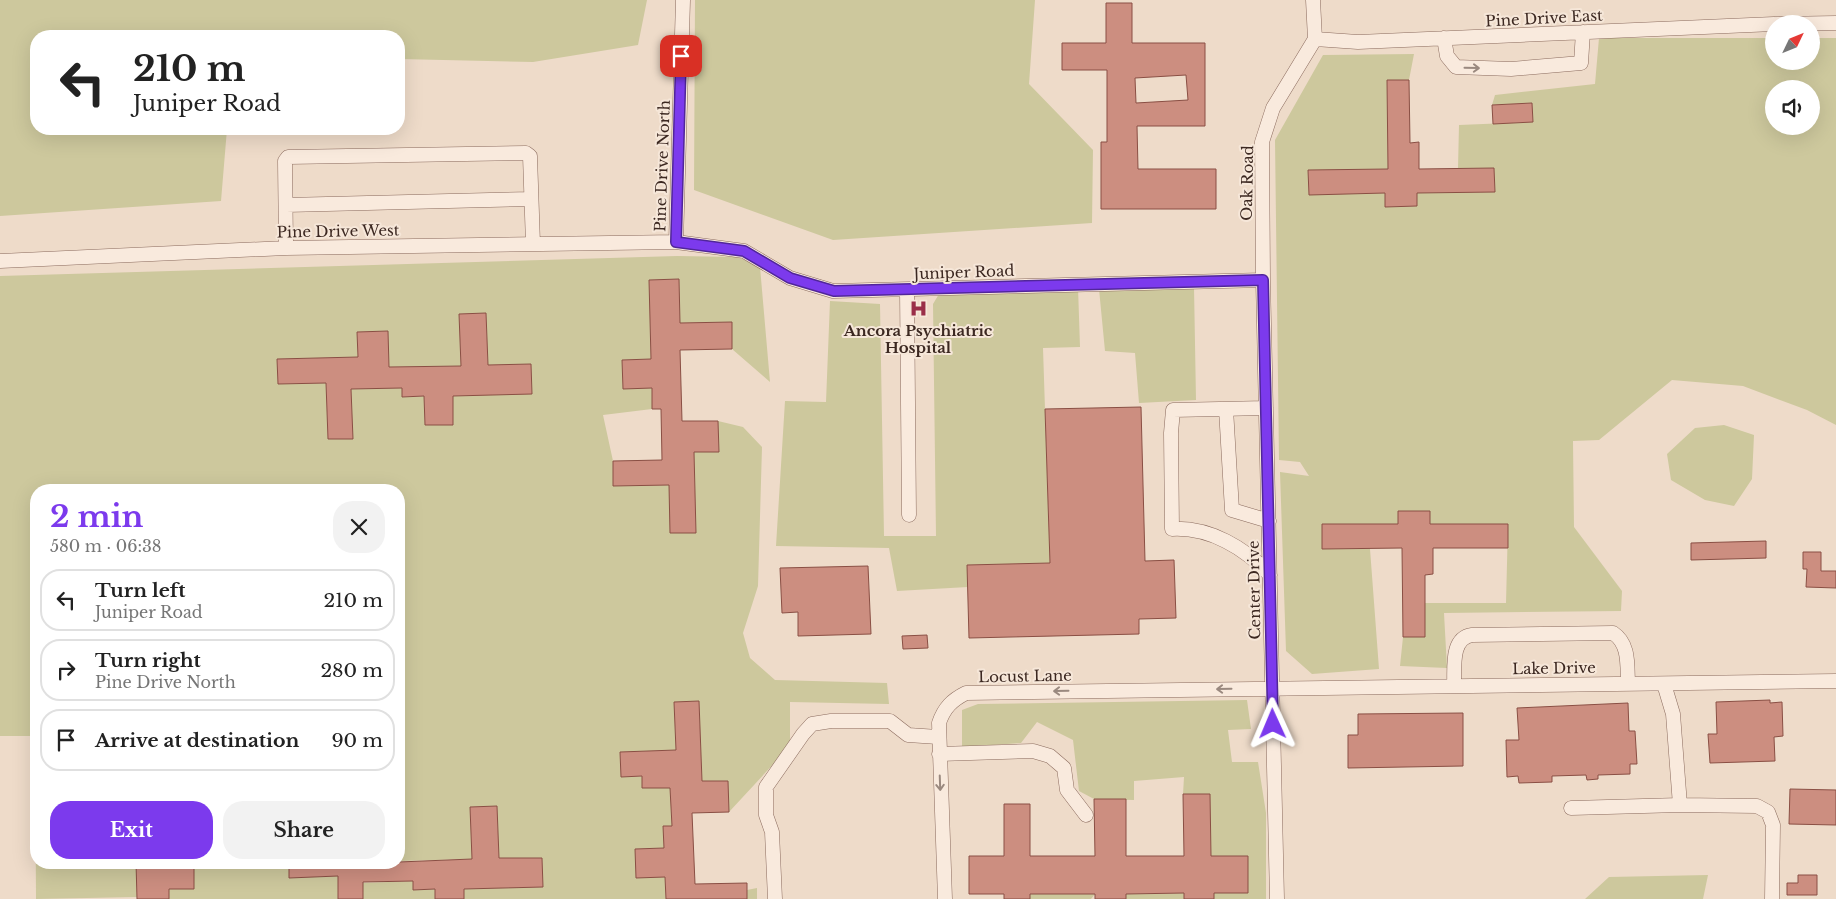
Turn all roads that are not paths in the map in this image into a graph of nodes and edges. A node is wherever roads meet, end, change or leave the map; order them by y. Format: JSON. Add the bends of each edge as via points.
{"nodes":[{"id":1,"x":683,"y":0,"type":"edge"},
{"id":2,"x":1313,"y":0,"type":"edge"},
{"id":3,"x":1820,"y":23,"type":"edge"},
{"id":4,"x":1836,"y":23,"type":"edge"},
{"id":5,"x":1765,"y":24,"type":"edge"},
{"id":6,"x":1582,"y":32,"type":"junction"},
{"id":7,"x":1444,"y":38,"type":"junction"},
{"id":8,"x":1315,"y":39,"type":"junction"},
{"id":9,"x":531,"y":199,"type":"junction"},
{"id":10,"x":286,"y":205,"type":"junction"},
{"id":11,"x":676,"y":242,"type":"junction"},
{"id":12,"x":533,"y":244,"type":"junction"},
{"id":13,"x":286,"y":248,"type":"junction"},
{"id":14,"x":0,"y":261,"type":"edge"},
{"id":15,"x":1263,"y":280,"type":"junction"},
{"id":16,"x":907,"y":290,"type":"junction"},
{"id":17,"x":1266,"y":408,"type":"junction"},
{"id":18,"x":1226,"y":409,"type":"junction"},
{"id":19,"x":909,"y":515,"type":"dead end"},
{"id":20,"x":1269,"y":522,"type":"junction"},
{"id":21,"x":1270,"y":575,"type":"junction"},
{"id":22,"x":1836,"y":681,"type":"edge"},
{"id":23,"x":1628,"y":684,"type":"junction"},
{"id":24,"x":1664,"y":684,"type":"junction"},
{"id":25,"x":1454,"y":686,"type":"junction"},
{"id":26,"x":1272,"y":688,"type":"junction"},
{"id":27,"x":938,"y":737,"type":"junction"},
{"id":28,"x":939,"y":754,"type":"junction"},
{"id":29,"x":1680,"y":805,"type":"junction"},
{"id":30,"x":1571,"y":808,"type":"dead end"},
{"id":31,"x":1086,"y":815,"type":"dead end"},
{"id":32,"x":775,"y":899,"type":"edge"},
{"id":33,"x":945,"y":899,"type":"edge"},
{"id":34,"x":1277,"y":899,"type":"edge"},
{"id":35,"x":1772,"y":899,"type":"edge"}],
"edges":[{"from":1,"to":11,"type":"lane","name":"Pine Drive North"},
{"from":2,"to":8,"type":"lane"},
{"from":3,"to":4,"type":"lane","name":"Pine Drive East"},
{"from":5,"to":6,"type":"lane","name":"Pine Drive East"},
{"from":6,"to":7,"type":"lane","name":"Pine Drive East"},
{"from":7,"to":6,"type":"lane","one_way":true,"via":[[1447,56],[1456,67],[1511,68],[1581,63]]},
{"from":7,"to":8,"type":"lane","name":"Pine Drive East","via":[[1358,42]]},
{"from":8,"to":15,"type":"lane","name":"Oak Road","via":[[1273,108],[1262,142]]},
{"from":9,"to":10,"type":"lane"},
{"from":9,"to":10,"type":"lane","via":[[530,156],[526,153],[288,157],[285,161]]},
{"from":9,"to":12,"type":"lane"},
{"from":10,"to":13,"type":"lane"},
{"from":11,"to":12,"type":"lane","name":"Pine Drive West"},
{"from":11,"to":16,"type":"lane","name":"Juniper Road","via":[[744,251],[790,278],[834,291]]},
{"from":12,"to":13,"type":"lane","name":"Pine Drive West"},
{"from":13,"to":14,"type":"lane","name":"Pine Drive West"},
{"from":15,"to":16,"type":"lane","name":"Juniper Road"},
{"from":15,"to":17,"type":"lane","name":"Center Drive"},
{"from":16,"to":19,"type":"lane"},
{"from":17,"to":18,"type":"lane"},
{"from":17,"to":20,"type":"lane","name":"Center Drive"},
{"from":18,"to":20,"type":"lane","via":[[1232,510]]},
{"from":18,"to":21,"type":"lane","via":[[1172,410],[1172,529],[1186,529],[1236,545]]},
{"from":20,"to":21,"type":"lane","name":"Center Drive"},
{"from":21,"to":26,"type":"lane","name":"Center Drive"},
{"from":22,"to":24,"type":"lane","name":"Lake Drive"},
{"from":23,"to":24,"type":"lane","name":"Lake Drive"},
{"from":23,"to":25,"type":"lane","name":"Lake Drive"},
{"from":23,"to":25,"type":"lane","via":[[1625,646],[1613,633],[1481,634],[1466,636],[1456,645]]},
{"from":24,"to":29,"type":"lane","via":[[1674,714]]},
{"from":25,"to":26,"type":"lane","name":"Lake Drive"},
{"from":26,"to":27,"type":"lane","name":"Locust Lane","one_way":true,"via":[[966,694],[955,698],[945,709]]},
{"from":26,"to":34,"type":"lane","name":"Center Drive"},
{"from":27,"to":28,"type":"lane","name":"Locust Lane"},
{"from":27,"to":32,"type":"lane","via":[[908,735],[890,721],[812,724],[766,787]]},
{"from":28,"to":31,"type":"lane","via":[[1033,751],[1050,756],[1064,768],[1067,790]]},
{"from":28,"to":33,"type":"lane","name":"Locust Lane","one_way":true},
{"from":29,"to":30,"type":"lane"},
{"from":29,"to":35,"type":"lane","via":[[1757,806],[1768,812],[1773,825]]}]}
